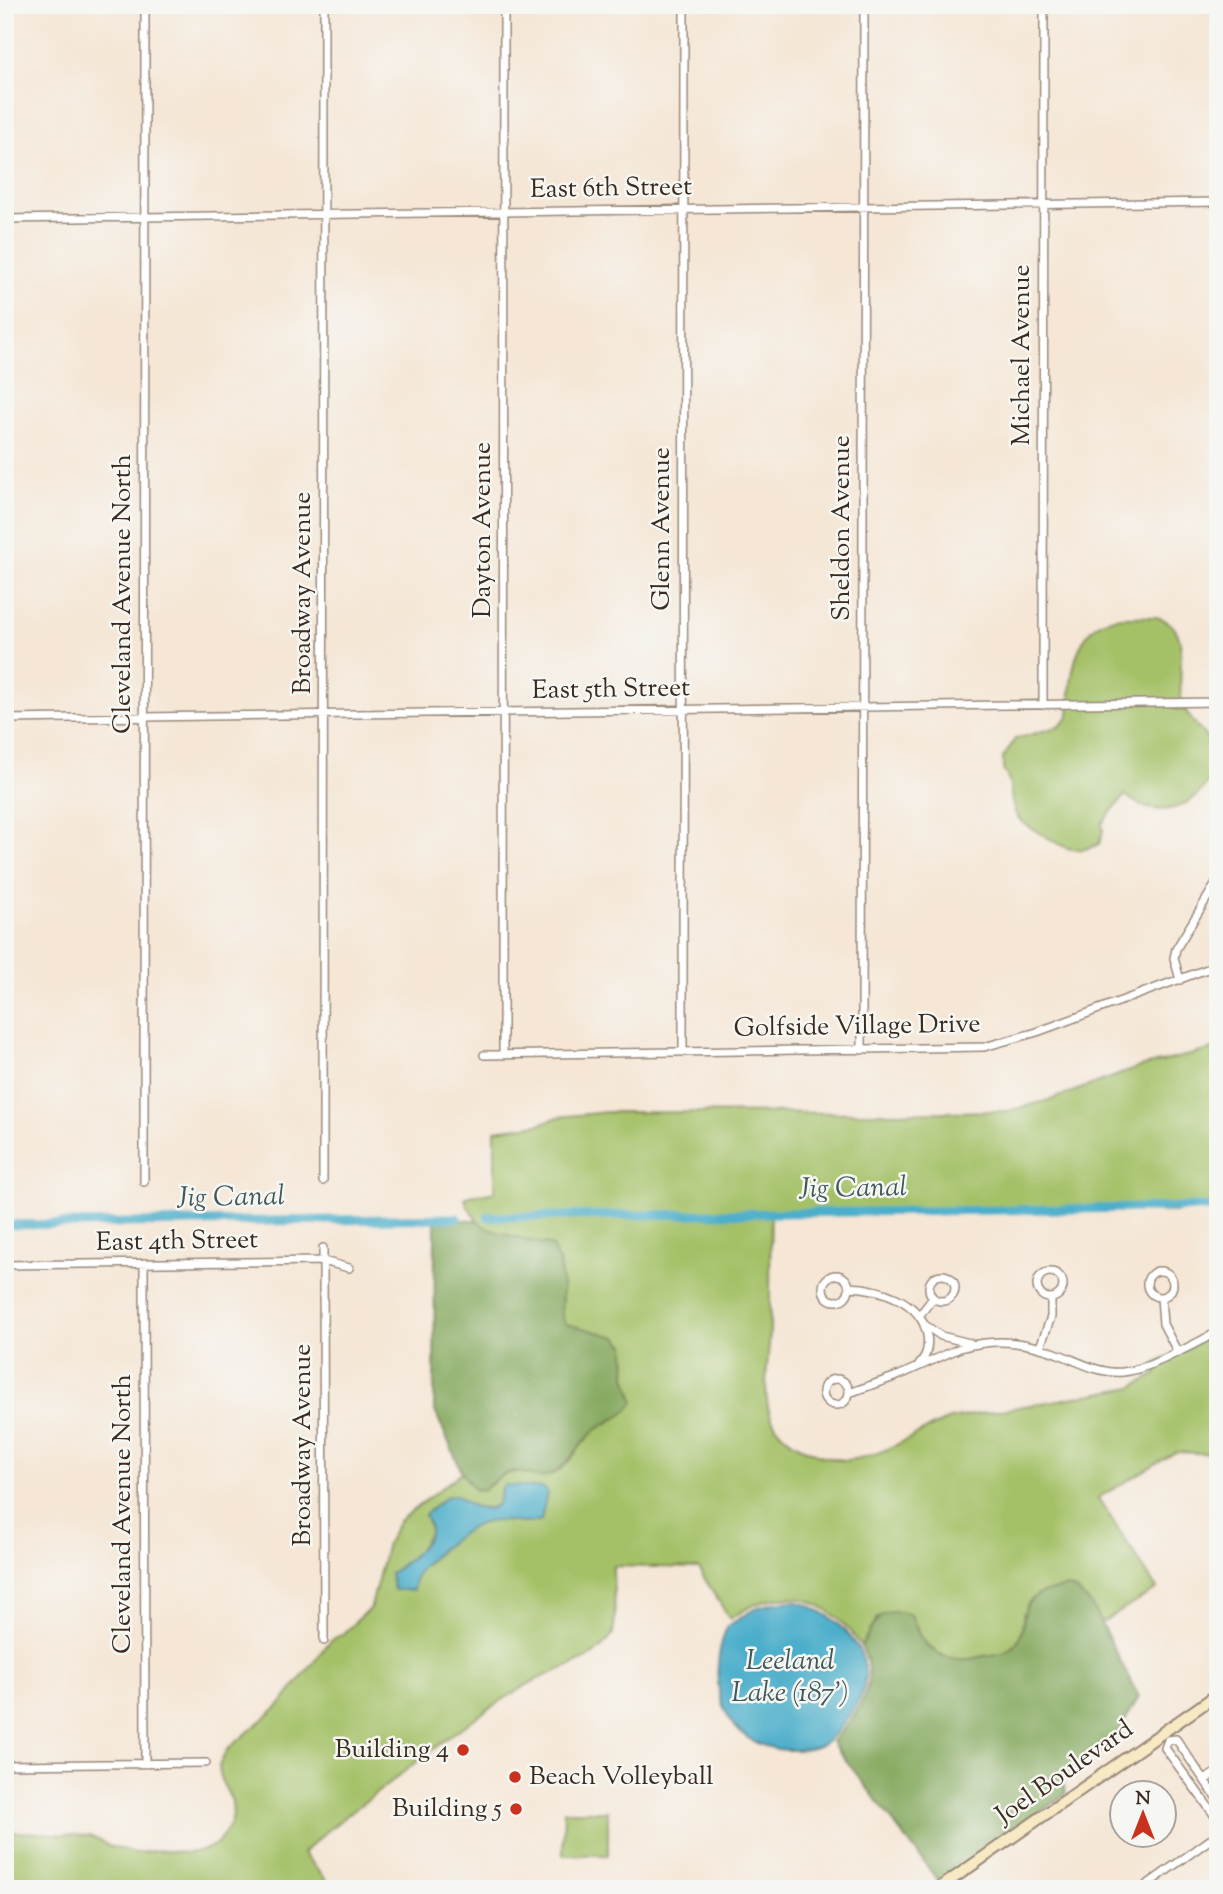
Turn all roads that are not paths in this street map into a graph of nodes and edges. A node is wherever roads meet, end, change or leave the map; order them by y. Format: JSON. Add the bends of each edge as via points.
{"nodes":[{"id":1,"x":145,"y":5,"type":"edge"},
{"id":2,"x":324,"y":5,"type":"edge"},
{"id":3,"x":504,"y":5,"type":"edge"},
{"id":4,"x":684,"y":5,"type":"edge"},
{"id":5,"x":864,"y":5,"type":"edge"},
{"id":6,"x":1044,"y":5,"type":"edge"},
{"id":7,"x":1218,"y":202,"type":"edge"},
{"id":8,"x":1043,"y":203,"type":"junction"},
{"id":9,"x":863,"y":206,"type":"junction"},
{"id":10,"x":684,"y":209,"type":"junction"},
{"id":11,"x":504,"y":211,"type":"junction"},
{"id":12,"x":324,"y":215,"type":"junction"},
{"id":13,"x":144,"y":217,"type":"junction"},
{"id":14,"x":5,"y":219,"type":"edge"},
{"id":15,"x":1218,"y":702,"type":"edge"},
{"id":16,"x":1043,"y":705,"type":"junction"},
{"id":17,"x":862,"y":707,"type":"junction"},
{"id":18,"x":683,"y":710,"type":"junction"},
{"id":19,"x":503,"y":712,"type":"junction"},
{"id":20,"x":324,"y":715,"type":"junction"},
{"id":21,"x":144,"y":717,"type":"junction"},
{"id":22,"x":5,"y":719,"type":"edge"},
{"id":23,"x":1218,"y":880,"type":"edge"},
{"id":24,"x":1218,"y":965,"type":"edge"},
{"id":25,"x":1180,"y":979,"type":"junction"},
{"id":26,"x":862,"y":1050,"type":"junction"},
{"id":27,"x":683,"y":1052,"type":"junction"},
{"id":28,"x":484,"y":1055,"type":"dead end"},
{"id":29,"x":503,"y":1055,"type":"junction"},
{"id":30,"x":323,"y":1181,"type":"dead end"},
{"id":31,"x":144,"y":1182,"type":"dead end"},
{"id":32,"x":323,"y":1248,"type":"dead end"},
{"id":33,"x":323,"y":1261,"type":"junction"},
{"id":34,"x":144,"y":1263,"type":"junction"},
{"id":35,"x":5,"y":1265,"type":"edge"},
{"id":36,"x":349,"y":1268,"type":"dead end"},
{"id":37,"x":849,"y":1287,"type":"dead end"},
{"id":38,"x":1161,"y":1297,"type":"dead end"},
{"id":39,"x":933,"y":1298,"type":"dead end"},
{"id":40,"x":1051,"y":1299,"type":"dead end"},
{"id":41,"x":919,"y":1316,"type":"junction"},
{"id":42,"x":925,"y":1325,"type":"junction"},
{"id":43,"x":1218,"y":1332,"type":"edge"},
{"id":44,"x":974,"y":1344,"type":"junction"},
{"id":45,"x":1040,"y":1347,"type":"junction"},
{"id":46,"x":1177,"y":1351,"type":"junction"},
{"id":47,"x":913,"y":1370,"type":"junction"},
{"id":48,"x":849,"y":1393,"type":"dead end"},
{"id":49,"x":324,"y":1641,"type":"dead end"},
{"id":50,"x":1216,"y":1697,"type":"edge"},
{"id":51,"x":1166,"y":1736,"type":"junction"},
{"id":52,"x":206,"y":1763,"type":"dead end"},
{"id":53,"x":145,"y":1764,"type":"junction"},
{"id":54,"x":5,"y":1765,"type":"edge"},
{"id":55,"x":1218,"y":1771,"type":"edge"},
{"id":56,"x":1205,"y":1780,"type":"junction"},
{"id":57,"x":1218,"y":1800,"type":"edge"},
{"id":58,"x":1218,"y":1820,"type":"edge"},
{"id":59,"x":1218,"y":1834,"type":"edge"},
{"id":60,"x":938,"y":1889,"type":"edge"},
{"id":61,"x":1141,"y":1889,"type":"edge"}],
"edges":[{"from":1,"to":13,"type":"street","name":"Cleveland Avenue North"},
{"from":2,"to":12,"type":"street","name":"Broadway Avenue"},
{"from":3,"to":11,"type":"street","name":"Dayton Avenue"},
{"from":4,"to":10,"type":"street","name":"Glenn Avenue"},
{"from":5,"to":9,"type":"street","name":"Sheldon Avenue"},
{"from":6,"to":8,"type":"street","name":"Michael Avenue"},
{"from":7,"to":8,"type":"street","name":"East 6th Street"},
{"from":8,"to":9,"type":"street","name":"East 6th Street"},
{"from":8,"to":16,"type":"street","name":"Michael Avenue"},
{"from":9,"to":10,"type":"street","name":"East 6th Street"},
{"from":9,"to":17,"type":"street","name":"Sheldon Avenue"},
{"from":10,"to":11,"type":"street","name":"East 6th Street"},
{"from":10,"to":18,"type":"street","name":"Glenn Avenue"},
{"from":11,"to":12,"type":"street","name":"East 6th Street"},
{"from":11,"to":19,"type":"street","name":"Dayton Avenue"},
{"from":12,"to":13,"type":"street","name":"East 6th Street"},
{"from":12,"to":20,"type":"street","name":"Broadway Avenue"},
{"from":13,"to":14,"type":"street","name":"East 6th Street"},
{"from":13,"to":21,"type":"street","name":"Cleveland Avenue North"},
{"from":15,"to":16,"type":"street","name":"East 5th Street"},
{"from":16,"to":17,"type":"street","name":"East 5th Street"},
{"from":17,"to":18,"type":"street","name":"East 5th Street"},
{"from":17,"to":26,"type":"street","name":"Sheldon Avenue"},
{"from":18,"to":19,"type":"street","name":"East 5th Street"},
{"from":18,"to":27,"type":"street","name":"Glenn Avenue"},
{"from":19,"to":20,"type":"street","name":"East 5th Street"},
{"from":19,"to":29,"type":"street","name":"Dayton Avenue"},
{"from":20,"to":21,"type":"street","name":"East 5th Street"},
{"from":20,"to":30,"type":"street","name":"Broadway Avenue"},
{"from":21,"to":22,"type":"street","name":"East 5th Street"},
{"from":21,"to":31,"type":"street","name":"Cleveland Avenue North"},
{"from":23,"to":25,"type":"street","via":[[1176,949]]},
{"from":24,"to":25,"type":"street","name":"Golfside Village Drive"},
{"from":25,"to":26,"type":"street","name":"Golfside Village Drive","via":[[997,1045]]},
{"from":26,"to":27,"type":"street","name":"Golfside Village Drive"},
{"from":27,"to":29,"type":"street","name":"Golfside Village Drive"},
{"from":28,"to":29,"type":"street","name":"Golfside Village Drive"},
{"from":32,"to":33,"type":"street","name":"Broadway Avenue"},
{"from":33,"to":34,"type":"street","name":"East 4th Street"},
{"from":33,"to":36,"type":"street","name":"East 4th Street"},
{"from":33,"to":49,"type":"street","name":"Broadway Avenue"},
{"from":34,"to":35,"type":"street","name":"East 4th Street"},
{"from":34,"to":53,"type":"street","name":"Cleveland Avenue North"},
{"from":37,"to":41,"type":"street","via":[[893,1296]]},
{"from":38,"to":46,"type":"street","via":[[1163,1324]]},
{"from":39,"to":41,"type":"street"},
{"from":40,"to":45,"type":"street","via":[[1051,1317]]},
{"from":41,"to":42,"type":"street"},
{"from":42,"to":44,"type":"street","via":[[941,1336]]},
{"from":42,"to":47,"type":"street","via":[[928,1348]]},
{"from":43,"to":46,"type":"street"},
{"from":44,"to":45,"type":"street","via":[[1010,1341]]},
{"from":44,"to":47,"type":"street"},
{"from":45,"to":46,"type":"street","via":[[1091,1367],[1121,1372]]},
{"from":47,"to":48,"type":"street"},
{"from":50,"to":51,"type":"main road","name":"Joel Boulevard"},
{"from":51,"to":56,"type":"street","via":[[1176,1739]]},
{"from":51,"to":58,"type":"street","via":[[1165,1748]]},
{"from":51,"to":60,"type":"main road","name":"Joel Boulevard"},
{"from":52,"to":53,"type":"street"},
{"from":53,"to":54,"type":"street"},
{"from":55,"to":56,"type":"street"},
{"from":56,"to":57,"type":"street"},
{"from":59,"to":61,"type":"street"}]}
